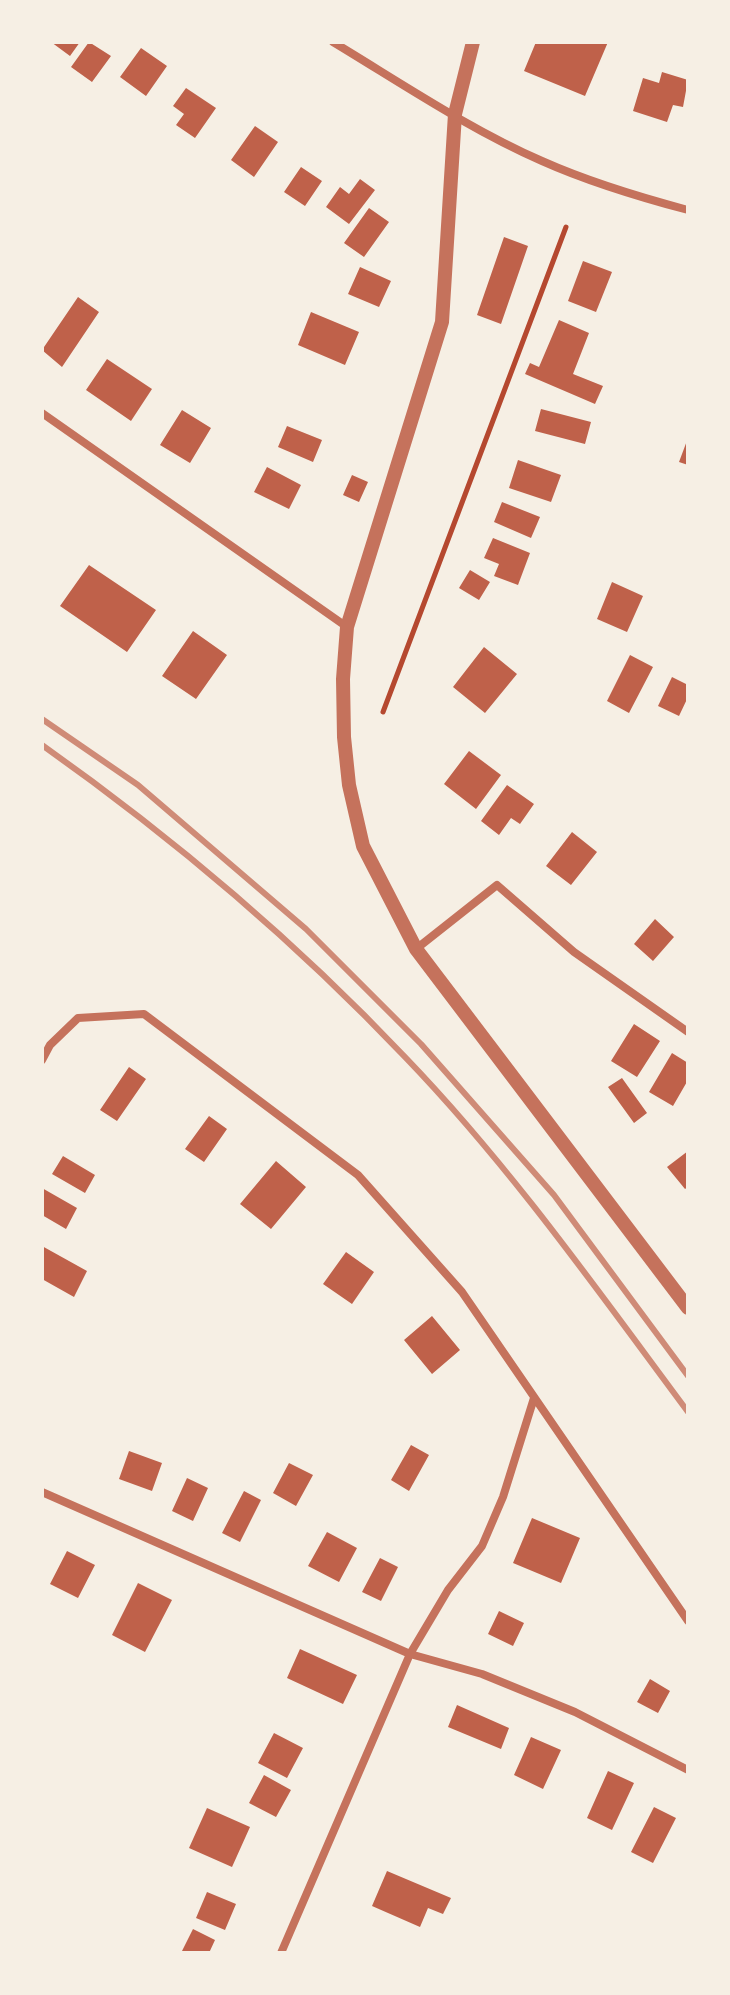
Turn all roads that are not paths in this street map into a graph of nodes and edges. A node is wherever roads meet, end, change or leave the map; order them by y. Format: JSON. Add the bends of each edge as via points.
{"nodes":[{"id":1,"x":333,"y":42,"type":"edge"},
{"id":2,"x":473,"y":42,"type":"edge"},
{"id":3,"x":455,"y":114,"type":"junction"},
{"id":4,"x":688,"y":210,"type":"edge"},
{"id":5,"x":42,"y":413,"type":"edge"},
{"id":6,"x":347,"y":627,"type":"junction"},
{"id":7,"x":416,"y":949,"type":"junction"},
{"id":8,"x":688,"y":1032,"type":"edge"},
{"id":9,"x":46,"y":1042,"type":"edge"},
{"id":10,"x":42,"y":1060,"type":"edge"},
{"id":11,"x":688,"y":1308,"type":"edge"},
{"id":12,"x":534,"y":1398,"type":"junction"},
{"id":13,"x":42,"y":1492,"type":"edge"},
{"id":14,"x":688,"y":1621,"type":"edge"},
{"id":15,"x":410,"y":1654,"type":"junction"},
{"id":16,"x":688,"y":1770,"type":"edge"},
{"id":17,"x":281,"y":1953,"type":"edge"}],
"edges":[{"from":1,"to":3,"type":"street"},
{"from":2,"to":3,"type":"street"},
{"from":3,"to":4,"type":"street","via":[[541,161]]},
{"from":3,"to":6,"type":"street","via":[[442,322]]},
{"from":5,"to":6,"type":"street"},
{"from":6,"to":7,"type":"street","via":[[343,723],[349,785],[363,846]]},
{"from":7,"to":8,"type":"street","via":[[497,885],[574,952]]},
{"from":7,"to":11,"type":"street"},
{"from":9,"to":10,"type":"street"},
{"from":9,"to":12,"type":"street","via":[[78,1018],[144,1014],[210,1062],[358,1175],[462,1292]]},
{"from":12,"to":14,"type":"street"},
{"from":12,"to":15,"type":"street","via":[[482,1546]]},
{"from":13,"to":15,"type":"street"},
{"from":15,"to":16,"type":"street","via":[[482,1674],[575,1712]]},
{"from":15,"to":17,"type":"street"}]}
